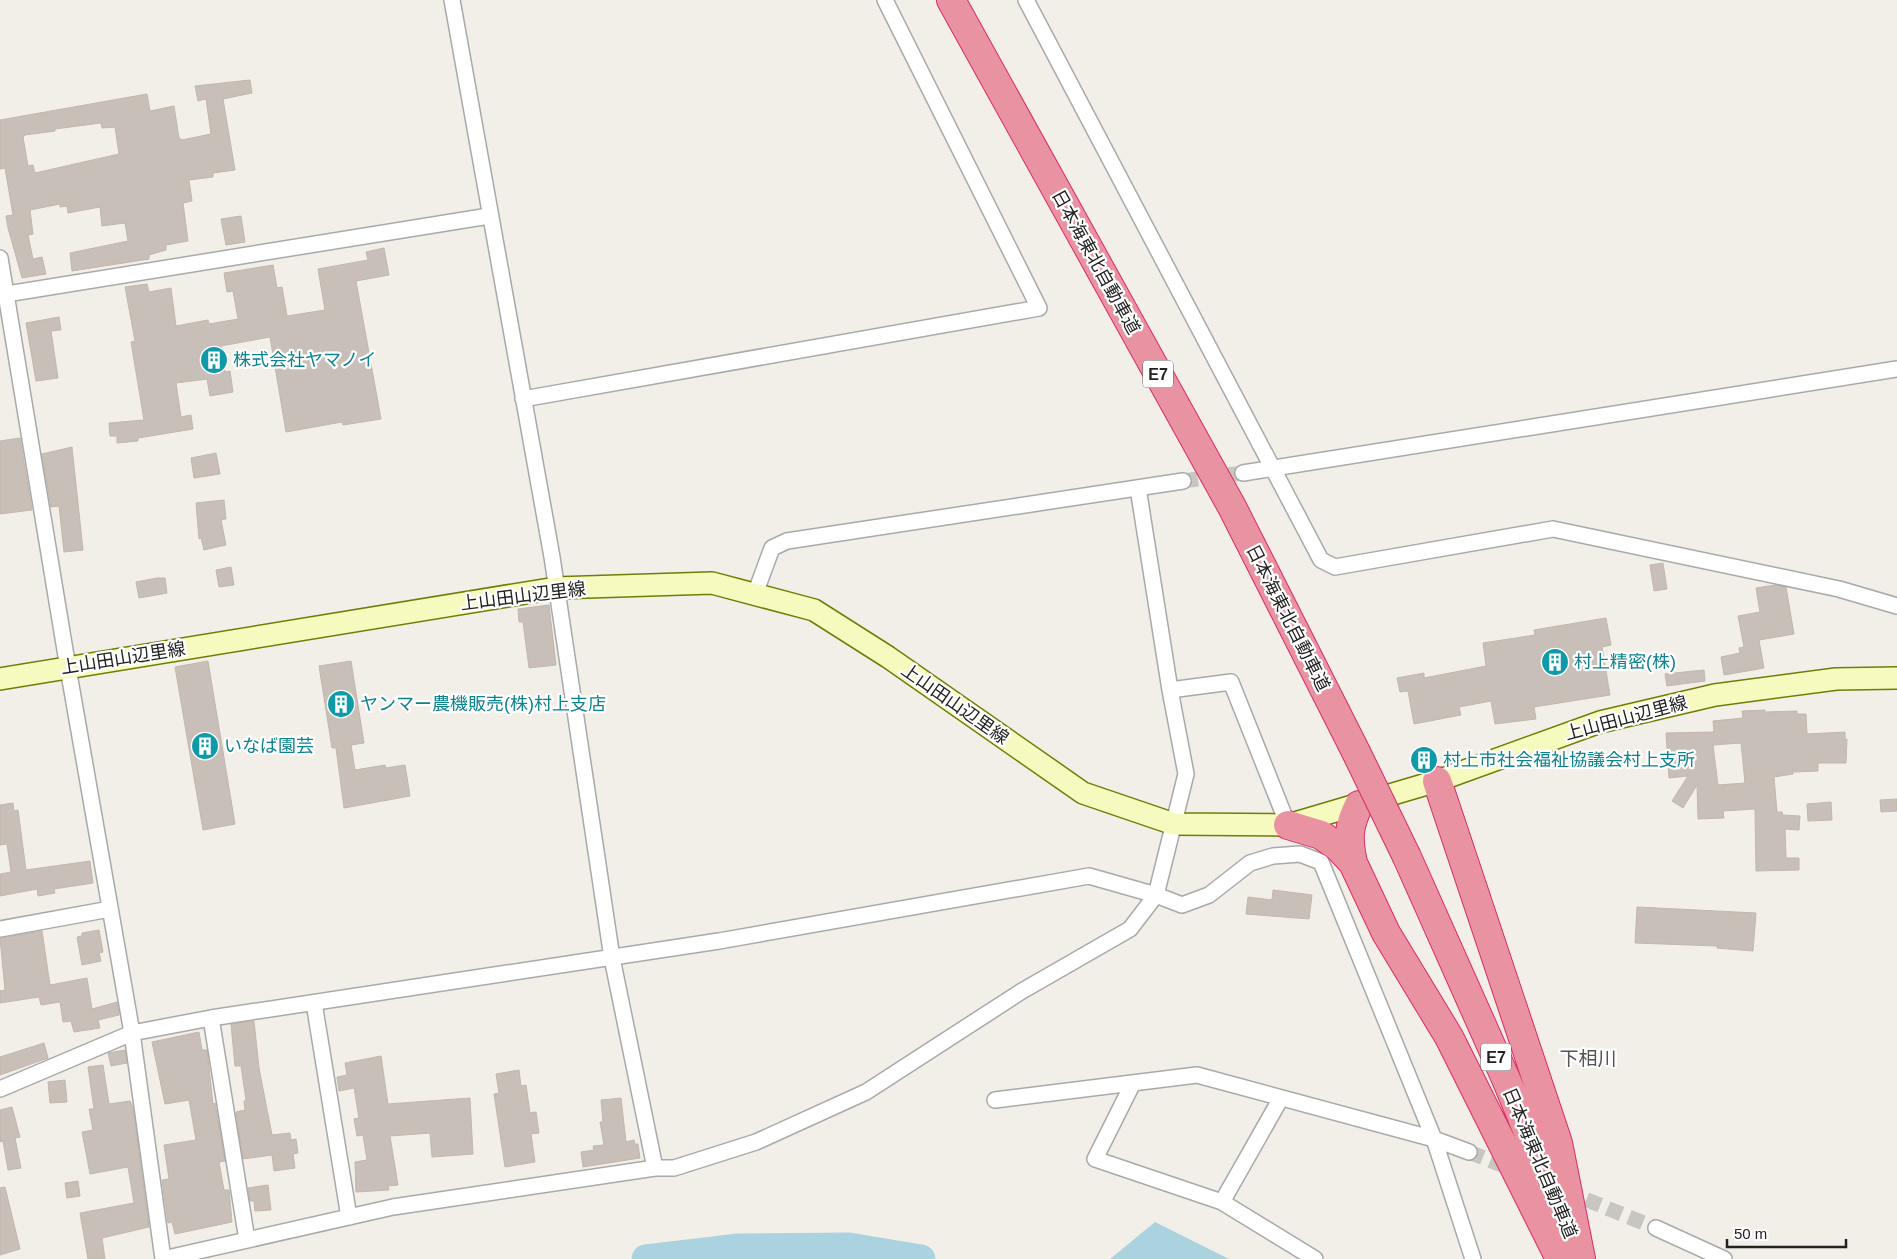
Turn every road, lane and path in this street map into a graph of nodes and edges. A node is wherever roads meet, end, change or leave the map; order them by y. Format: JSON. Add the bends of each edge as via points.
{"nodes":[{"id":1,"x":452,"y":0,"type":"edge"},
{"id":2,"x":885,"y":0,"type":"edge"},
{"id":3,"x":951,"y":0,"type":"edge"},
{"id":4,"x":1026,"y":0,"type":"edge"},
{"id":5,"x":490,"y":216,"type":"junction"},
{"id":6,"x":0,"y":258,"type":"edge"},
{"id":7,"x":3,"y":294,"type":"edge"},
{"id":8,"x":1897,"y":368,"type":"edge"},
{"id":9,"x":523,"y":399,"type":"junction"},
{"id":10,"x":1272,"y":467,"type":"junction"},
{"id":11,"x":1243,"y":473,"type":"tunnel mouth"},
{"id":12,"x":1183,"y":481,"type":"tunnel mouth"},
{"id":13,"x":1138,"y":488,"type":"junction"},
{"id":14,"x":556,"y":588,"type":"junction"},
{"id":15,"x":755,"y":594,"type":"junction"},
{"id":16,"x":1897,"y":606,"type":"edge"},
{"id":17,"x":68,"y":668,"type":"junction"},
{"id":18,"x":1897,"y":678,"type":"edge"},
{"id":19,"x":0,"y":679,"type":"edge"},
{"id":20,"x":1170,"y":690,"type":"junction"},
{"id":21,"x":1437,"y":781,"type":"junction"},
{"id":22,"x":1360,"y":805,"type":"junction"},
{"id":23,"x":1174,"y":824,"type":"junction"},
{"id":24,"x":1288,"y":825,"type":"junction"},
{"id":25,"x":1353,"y":863,"type":"junction"},
{"id":26,"x":1156,"y":895,"type":"junction"},
{"id":27,"x":110,"y":909,"type":"junction"},
{"id":28,"x":0,"y":929,"type":"edge"},
{"id":29,"x":612,"y":958,"type":"junction"},
{"id":30,"x":314,"y":1003,"type":"junction"},
{"id":31,"x":211,"y":1018,"type":"junction"},
{"id":32,"x":132,"y":1033,"type":"junction"},
{"id":33,"x":1133,"y":1083,"type":"junction"},
{"id":34,"x":0,"y":1089,"type":"edge"},
{"id":35,"x":1281,"y":1098,"type":"junction"},
{"id":36,"x":995,"y":1100,"type":"dead end"},
{"id":37,"x":1434,"y":1139,"type":"junction"},
{"id":38,"x":1469,"y":1152,"type":"tunnel mouth"},
{"id":39,"x":655,"y":1168,"type":"junction"},
{"id":40,"x":1222,"y":1202,"type":"junction"},
{"id":41,"x":349,"y":1217,"type":"junction"},
{"id":42,"x":1656,"y":1228,"type":"tunnel mouth"},
{"id":43,"x":247,"y":1240,"type":"junction"},
{"id":44,"x":163,"y":1259,"type":"edge"},
{"id":45,"x":1315,"y":1259,"type":"edge"},
{"id":46,"x":1473,"y":1259,"type":"edge"},
{"id":47,"x":1560,"y":1259,"type":"edge"},
{"id":48,"x":1581,"y":1259,"type":"edge"},
{"id":49,"x":1724,"y":1259,"type":"edge"}],
"edges":[{"from":1,"to":5,"type":"street"},
{"from":2,"to":9,"type":"street","via":[[1039,308]]},
{"from":3,"to":48,"type":"highway","name":"日本海東北自動車道","number":"E7","bridge":true,"via":[[1232,507],[1356,752],[1407,857],[1506,1079]]},
{"from":4,"to":10,"type":"street"},
{"from":5,"to":7,"type":"street"},
{"from":5,"to":9,"type":"street"},
{"from":6,"to":7,"type":"street"},
{"from":7,"to":17,"type":"street"},
{"from":8,"to":10,"type":"street"},
{"from":9,"to":14,"type":"street"},
{"from":10,"to":11,"type":"street"},
{"from":10,"to":16,"type":"street","via":[[1321,560],[1335,567],[1553,529],[1838,589]]},
{"from":12,"to":13,"type":"street"},
{"from":13,"to":15,"type":"street","via":[[787,541],[772,548]]},
{"from":13,"to":20,"type":"street"},
{"from":14,"to":15,"type":"main road","name":"上山田山辺里線","via":[[712,583]]},
{"from":14,"to":17,"type":"main road","name":"上山田山辺里線"},
{"from":14,"to":29,"type":"street"},
{"from":15,"to":23,"type":"main road","name":"上山田山辺里線","via":[[814,610],[888,657],[1082,793]]},
{"from":17,"to":19,"type":"main road","name":"上山田山辺里線"},
{"from":17,"to":27,"type":"street"},
{"from":18,"to":21,"type":"main road","name":"上山田山辺里線","via":[[1836,679],[1715,695],[1600,722]]},
{"from":20,"to":23,"type":"street","via":[[1186,774]]},
{"from":20,"to":24,"type":"street","via":[[1231,682]]},
{"from":21,"to":22,"type":"main road","name":"上山田山辺里線"},
{"from":21,"to":48,"type":"highway","via":[[1558,1143]]},
{"from":22,"to":24,"type":"main road","name":"上山田山辺里線"},
{"from":22,"to":25,"type":"highway","via":[[1351,820],[1348,840]]},
{"from":23,"to":24,"type":"main road","name":"上山田山辺里線"},
{"from":23,"to":26,"type":"street"},
{"from":24,"to":25,"type":"highway","via":[[1321,835]]},
{"from":25,"to":47,"type":"highway","via":[[1386,934],[1449,1037]]},
{"from":26,"to":29,"type":"street","via":[[1088,876]]},
{"from":26,"to":37,"type":"street","via":[[1182,905],[1209,895],[1250,863],[1273,856],[1300,854],[1321,862]]},
{"from":26,"to":39,"type":"street","via":[[1130,929],[1022,991],[866,1092],[756,1142],[674,1168]]},
{"from":27,"to":28,"type":"street"},
{"from":27,"to":32,"type":"street"},
{"from":29,"to":30,"type":"street"},
{"from":29,"to":39,"type":"street"},
{"from":30,"to":31,"type":"street"},
{"from":30,"to":41,"type":"street"},
{"from":31,"to":32,"type":"street"},
{"from":31,"to":43,"type":"street"},
{"from":32,"to":34,"type":"street"},
{"from":32,"to":44,"type":"street"},
{"from":33,"to":35,"type":"street","via":[[1197,1075]]},
{"from":33,"to":36,"type":"street"},
{"from":33,"to":40,"type":"street","via":[[1095,1159]]},
{"from":35,"to":37,"type":"street"},
{"from":35,"to":40,"type":"street"},
{"from":37,"to":38,"type":"street"},
{"from":37,"to":46,"type":"street"},
{"from":39,"to":41,"type":"street","via":[[393,1207]]},
{"from":40,"to":45,"type":"street"},
{"from":41,"to":43,"type":"street"},
{"from":42,"to":49,"type":"street"},
{"from":43,"to":44,"type":"street"}]}
